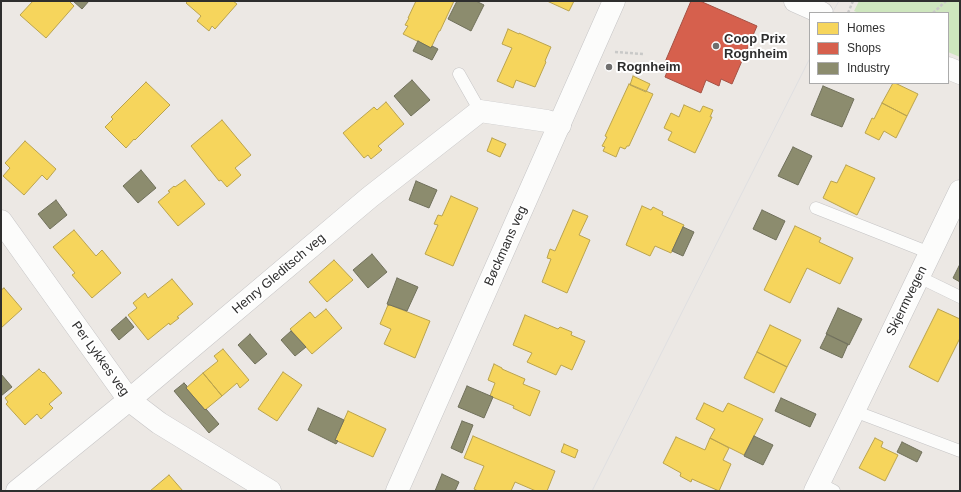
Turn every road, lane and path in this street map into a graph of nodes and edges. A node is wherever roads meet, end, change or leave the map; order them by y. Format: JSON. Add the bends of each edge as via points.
{"nodes":[{"id":1,"x":614,"y":1,"type":"edge"},
{"id":2,"x":795,"y":1,"type":"edge"},
{"id":3,"x":854,"y":1,"type":"edge"},
{"id":4,"x":946,"y":1,"type":"edge"},
{"id":5,"x":820,"y":12,"type":"edge"},
{"id":6,"x":848,"y":12,"type":"edge"},
{"id":7,"x":934,"y":12,"type":"edge"},
{"id":8,"x":610,"y":53,"type":"dead end"},
{"id":9,"x":643,"y":54,"type":"dead end"},
{"id":10,"x":949,"y":68,"type":"edge"},
{"id":11,"x":960,"y":73,"type":"edge"},
{"id":12,"x":459,"y":74,"type":"dead end"},
{"id":13,"x":480,"y":111,"type":"junction"},
{"id":14,"x":560,"y":124,"type":"junction"},
{"id":15,"x":960,"y":191,"type":"edge"},
{"id":16,"x":816,"y":208,"type":"dead end"},
{"id":17,"x":1,"y":221,"type":"edge"},
{"id":18,"x":930,"y":253,"type":"junction"},
{"id":19,"x":919,"y":277,"type":"junction"},
{"id":20,"x":960,"y":297,"type":"edge"},
{"id":21,"x":129,"y":400,"type":"junction"},
{"id":22,"x":854,"y":411,"type":"junction"},
{"id":23,"x":960,"y":451,"type":"edge"},
{"id":24,"x":823,"y":488,"type":"edge"},
{"id":25,"x":17,"y":491,"type":"edge"},
{"id":26,"x":270,"y":491,"type":"edge"},
{"id":27,"x":397,"y":491,"type":"edge"}],
"edges":[{"from":1,"to":14,"type":"street","name":"Bøckmans veg"},
{"from":2,"to":5,"type":"street"},
{"from":3,"to":6,"type":"path"},
{"from":4,"to":7,"type":"path"},
{"from":8,"to":9,"type":"path"},
{"from":10,"to":11,"type":"street"},
{"from":12,"to":13,"type":"lane"},
{"from":13,"to":14,"type":"street"},
{"from":13,"to":21,"type":"street","name":"Henry Gleditsch veg","via":[[370,197]]},
{"from":14,"to":27,"type":"street","name":"Bøckmans veg"},
{"from":15,"to":18,"type":"street","name":"Skjermvegen"},
{"from":16,"to":18,"type":"lane"},
{"from":17,"to":21,"type":"street","name":"Per Lykkes veg"},
{"from":18,"to":19,"type":"street","name":"Skjermvegen"},
{"from":19,"to":20,"type":"lane"},
{"from":19,"to":22,"type":"street","name":"Skjermvegen"},
{"from":21,"to":25,"type":"street","name":"Henry Gleditsch veg"},
{"from":21,"to":26,"type":"street","name":"Per Lykkes veg","via":[[159,423]]},
{"from":22,"to":23,"type":"lane"},
{"from":22,"to":24,"type":"street","name":"Skjermvegen"}]}
